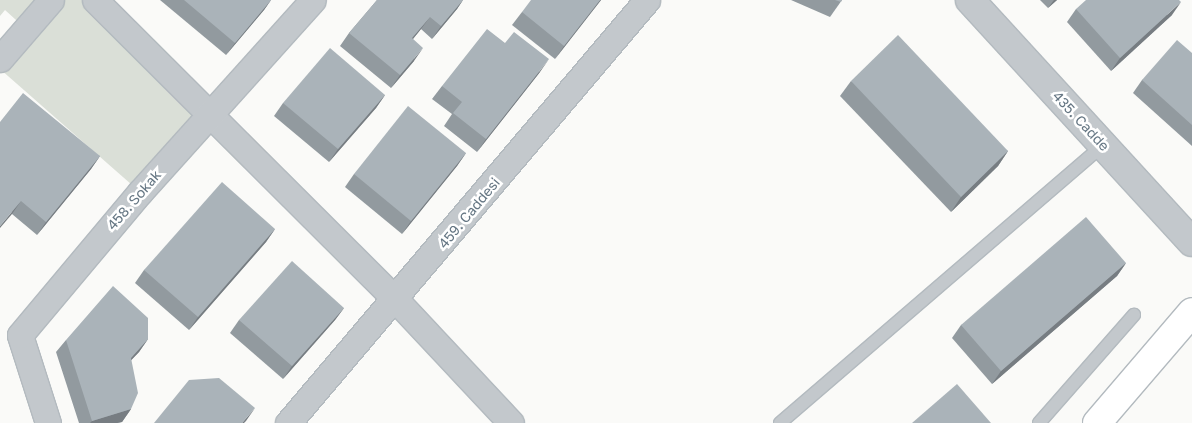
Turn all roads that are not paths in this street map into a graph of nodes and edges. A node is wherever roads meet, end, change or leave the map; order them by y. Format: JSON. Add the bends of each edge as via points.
{"nodes":[{"id":1,"x":51,"y":0,"type":"edge"},
{"id":2,"x":95,"y":0,"type":"edge"},
{"id":3,"x":313,"y":0,"type":"edge"},
{"id":4,"x":647,"y":0,"type":"edge"},
{"id":5,"x":970,"y":0,"type":"edge"},
{"id":6,"x":0,"y":59,"type":"edge"},
{"id":7,"x":212,"y":115,"type":"junction"},
{"id":8,"x":1103,"y":145,"type":"junction"},
{"id":9,"x":1192,"y":242,"type":"edge"},
{"id":10,"x":396,"y":300,"type":"junction"},
{"id":11,"x":1192,"y":312,"type":"edge"},
{"id":12,"x":1134,"y":315,"type":"dead end"},
{"id":13,"x":48,"y":423,"type":"edge"},
{"id":14,"x":288,"y":423,"type":"edge"},
{"id":15,"x":510,"y":423,"type":"edge"},
{"id":16,"x":780,"y":423,"type":"edge"},
{"id":17,"x":1039,"y":423,"type":"edge"},
{"id":18,"x":1097,"y":423,"type":"edge"}],
"edges":[{"from":1,"to":6,"type":"street"},
{"from":2,"to":7,"type":"street"},
{"from":3,"to":7,"type":"street","name":"458. Sokak"},
{"from":4,"to":10,"type":"street","name":"459. Caddesi"},
{"from":5,"to":8,"type":"street","name":"435. Cadde"},
{"from":7,"to":10,"type":"street"},
{"from":7,"to":13,"type":"street","name":"458. Sokak","via":[[140,192],[20,335]]},
{"from":8,"to":9,"type":"street","name":"435. Cadde"},
{"from":8,"to":16,"type":"lane"},
{"from":10,"to":14,"type":"street","name":"459. Caddesi"},
{"from":10,"to":15,"type":"street"},
{"from":11,"to":18,"type":"main road"},
{"from":12,"to":17,"type":"lane"}]}
